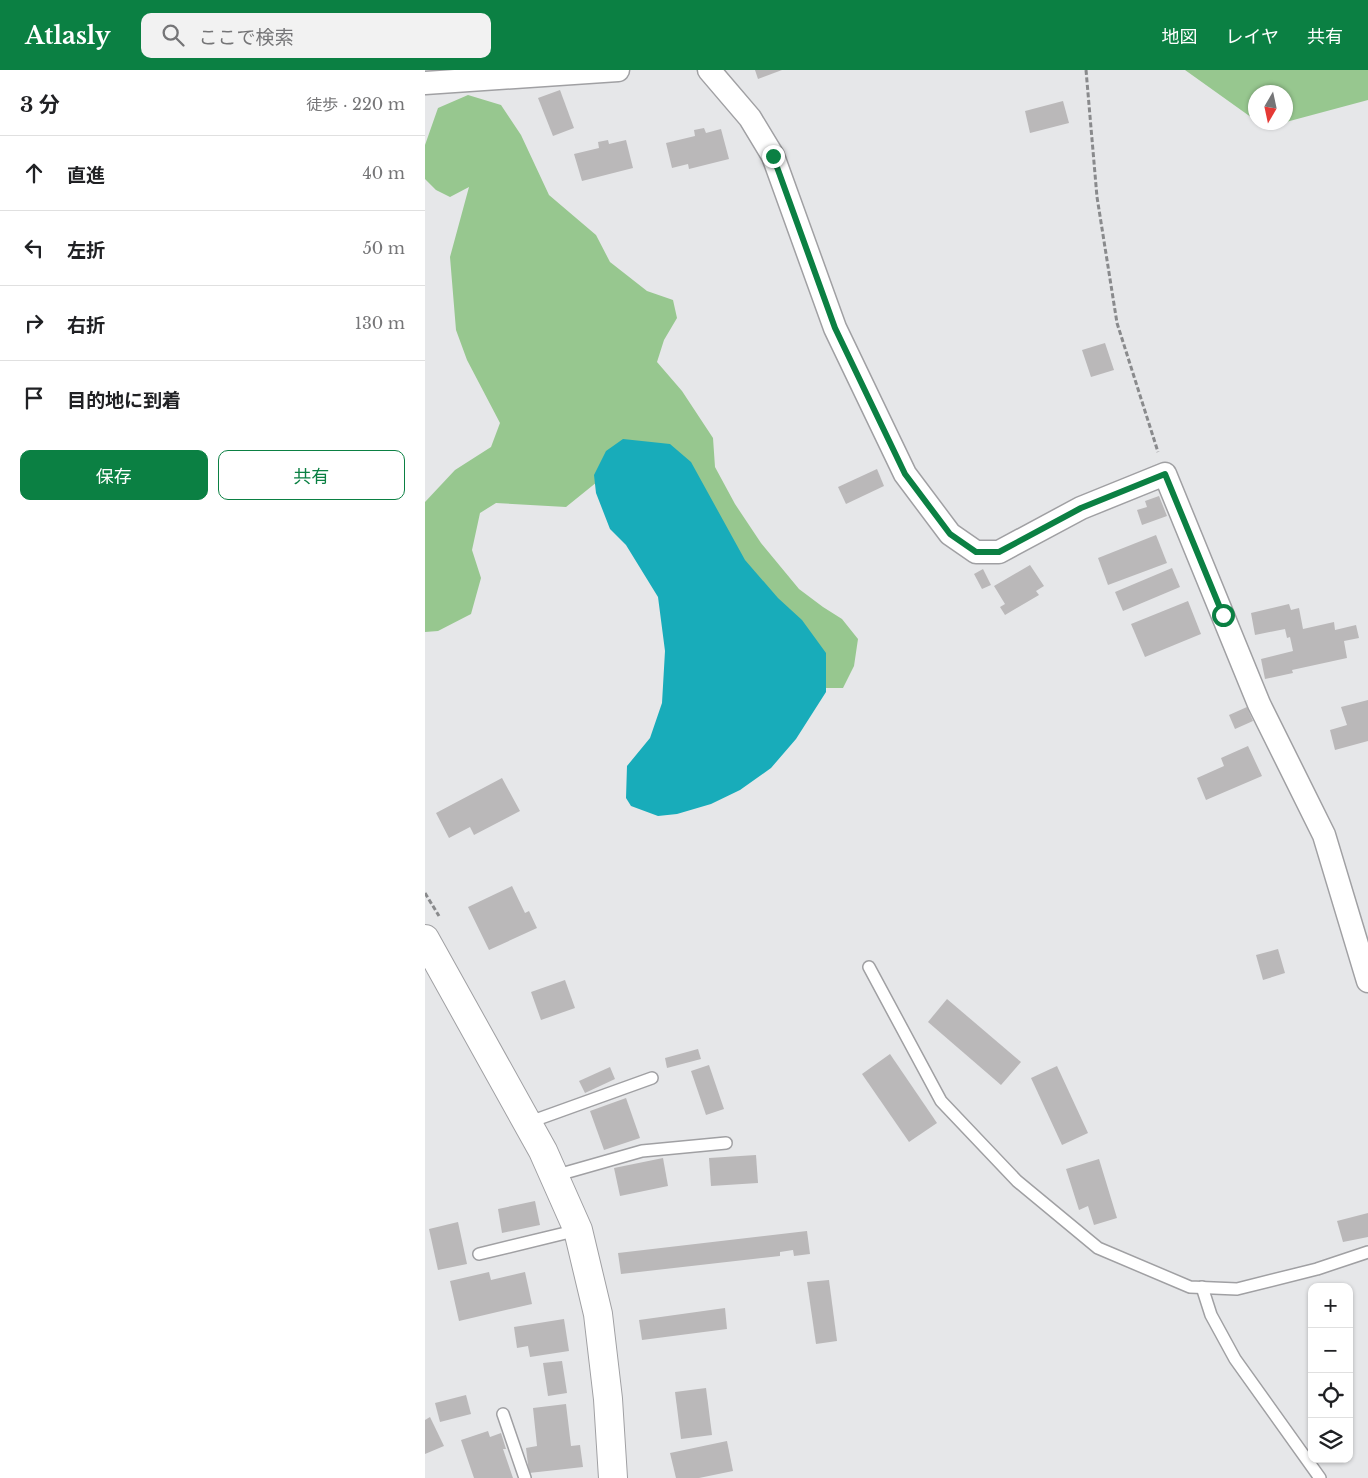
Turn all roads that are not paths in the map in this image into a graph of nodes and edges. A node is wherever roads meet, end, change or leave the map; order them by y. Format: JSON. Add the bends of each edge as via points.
{"nodes":[{"id":1,"x":617,"y":70,"type":"edge"},
{"id":2,"x":709,"y":70,"type":"edge"},
{"id":3,"x":425,"y":82,"type":"edge"},
{"id":4,"x":425,"y":939,"type":"edge"},
{"id":5,"x":869,"y":967,"type":"dead end"},
{"id":6,"x":1368,"y":981,"type":"edge"},
{"id":7,"x":652,"y":1078,"type":"dead end"},
{"id":8,"x":527,"y":1122,"type":"junction"},
{"id":9,"x":726,"y":1143,"type":"dead end"},
{"id":10,"x":553,"y":1176,"type":"junction"},
{"id":11,"x":577,"y":1230,"type":"junction"},
{"id":12,"x":1368,"y":1252,"type":"edge"},
{"id":13,"x":479,"y":1254,"type":"dead end"},
{"id":14,"x":1202,"y":1287,"type":"junction"},
{"id":15,"x":503,"y":1414,"type":"dead end"},
{"id":16,"x":525,"y":1478,"type":"edge"},
{"id":17,"x":609,"y":1478,"type":"edge"},
{"id":18,"x":613,"y":1478,"type":"edge"},
{"id":19,"x":1320,"y":1478,"type":"edge"}],
"edges":[{"from":1,"to":3,"type":"street"},
{"from":2,"to":6,"type":"street","via":[[750,118],[773,156],[835,328],[905,474],[950,534],[976,552],[999,552],[1081,508],[1165,474],[1259,704],[1324,835]]},
{"from":4,"to":8,"type":"street"},
{"from":5,"to":14,"type":"lane","via":[[941,1101],[1017,1181],[1098,1248],[1190,1287]]},
{"from":7,"to":8,"type":"lane"},
{"from":8,"to":10,"type":"street"},
{"from":9,"to":10,"type":"lane","via":[[642,1151]]},
{"from":10,"to":11,"type":"street"},
{"from":11,"to":13,"type":"lane"},
{"from":11,"to":18,"type":"street","via":[[598,1314],[609,1399]]},
{"from":12,"to":14,"type":"lane","via":[[1237,1290]]},
{"from":14,"to":19,"type":"lane","via":[[1211,1315],[1235,1359]]},
{"from":15,"to":16,"type":"lane"},
{"from":17,"to":18,"type":"lane"}]}
